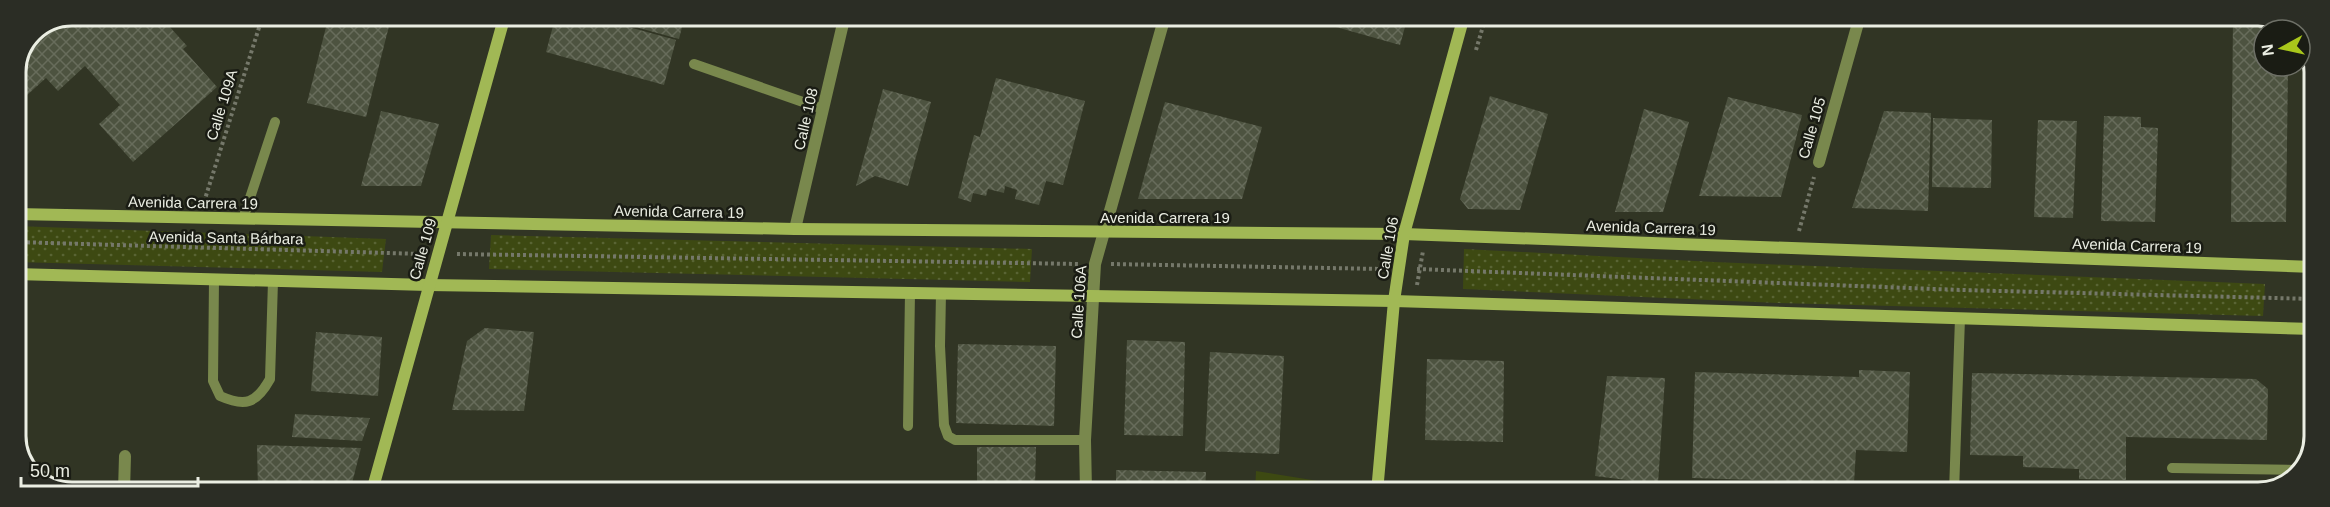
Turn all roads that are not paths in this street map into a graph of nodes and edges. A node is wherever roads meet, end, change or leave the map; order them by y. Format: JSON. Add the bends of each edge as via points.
{"nodes":[{"id":1,"x":502,"y":26,"type":"edge"},
{"id":2,"x":842,"y":26,"type":"edge"},
{"id":3,"x":1162,"y":26,"type":"edge"},
{"id":4,"x":1461,"y":26,"type":"edge"},
{"id":5,"x":1857,"y":26,"type":"edge"},
{"id":6,"x":694,"y":64,"type":"dead end"},
{"id":7,"x":823,"y":109,"type":"junction"},
{"id":8,"x":275,"y":122,"type":"dead end"},
{"id":9,"x":1819,"y":162,"type":"road end"},
{"id":10,"x":26,"y":214,"type":"edge"},
{"id":11,"x":243,"y":219,"type":"junction"},
{"id":12,"x":447,"y":223,"type":"junction"},
{"id":13,"x":795,"y":229,"type":"junction"},
{"id":14,"x":1103,"y":233,"type":"junction"},
{"id":15,"x":1404,"y":234,"type":"junction"},
{"id":16,"x":2304,"y":267,"type":"edge"},
{"id":17,"x":26,"y":274,"type":"edge"},
{"id":18,"x":214,"y":279,"type":"junction"},
{"id":19,"x":273,"y":281,"type":"junction"},
{"id":20,"x":428,"y":285,"type":"junction"},
{"id":21,"x":910,"y":292,"type":"junction"},
{"id":22,"x":941,"y":293,"type":"junction"},
{"id":23,"x":1095,"y":296,"type":"junction"},
{"id":24,"x":1394,"y":301,"type":"junction"},
{"id":25,"x":1960,"y":318,"type":"junction"},
{"id":26,"x":2304,"y":329,"type":"edge"},
{"id":27,"x":908,"y":426,"type":"dead end"},
{"id":28,"x":1086,"y":440,"type":"junction"},
{"id":29,"x":125,"y":456,"type":"dead end"},
{"id":30,"x":2172,"y":468,"type":"dead end"},
{"id":31,"x":2289,"y":470,"type":"edge"},
{"id":32,"x":124,"y":482,"type":"edge"},
{"id":33,"x":374,"y":482,"type":"edge"},
{"id":34,"x":1086,"y":482,"type":"edge"},
{"id":35,"x":1378,"y":482,"type":"edge"},
{"id":36,"x":1954,"y":482,"type":"edge"}],
"edges":[{"from":1,"to":12,"type":"main road","name":"Calle 109"},
{"from":2,"to":7,"type":"street","name":"Calle 108"},
{"from":3,"to":14,"type":"street","name":"Calle 106A"},
{"from":4,"to":15,"type":"main road","name":"Calle 106"},
{"from":5,"to":9,"type":"street","name":"Calle 105"},
{"from":6,"to":7,"type":"lane"},
{"from":7,"to":13,"type":"street","name":"Calle 108"},
{"from":8,"to":11,"type":"lane"},
{"from":10,"to":11,"type":"main road","name":"Avenida Carrera 19"},
{"from":11,"to":12,"type":"main road","name":"Avenida Carrera 19"},
{"from":12,"to":13,"type":"main road","name":"Avenida Carrera 19"},
{"from":12,"to":20,"type":"main road","name":"Calle 109"},
{"from":13,"to":14,"type":"main road","name":"Avenida Carrera 19"},
{"from":14,"to":15,"type":"main road","name":"Avenida Carrera 19"},
{"from":14,"to":23,"type":"street","name":"Calle 106A","via":[[1095,264]]},
{"from":15,"to":16,"type":"main road","name":"Avenida Carrera 19"},
{"from":15,"to":24,"type":"main road","name":"Calle 106"},
{"from":17,"to":18,"type":"main road"},
{"from":18,"to":19,"type":"main road"},
{"from":18,"to":19,"type":"lane","via":[[213,381],[220,396],[234,402],[249,402],[262,393],[270,379]]},
{"from":19,"to":20,"type":"main road"},
{"from":20,"to":21,"type":"main road"},
{"from":20,"to":33,"type":"main road","name":"Calle 109"},
{"from":21,"to":22,"type":"main road"},
{"from":21,"to":27,"type":"lane"},
{"from":22,"to":23,"type":"main road"},
{"from":22,"to":28,"type":"lane","via":[[942,391],[948,436],[955,440]]},
{"from":23,"to":24,"type":"main road"},
{"from":23,"to":28,"type":"street","name":"Calle 106A"},
{"from":24,"to":25,"type":"main road"},
{"from":24,"to":35,"type":"main road","name":"Calle 106"},
{"from":25,"to":26,"type":"main road"},
{"from":25,"to":36,"type":"lane"},
{"from":28,"to":34,"type":"street","name":"Calle 106A"},
{"from":29,"to":32,"type":"street"},
{"from":30,"to":31,"type":"lane"}]}
